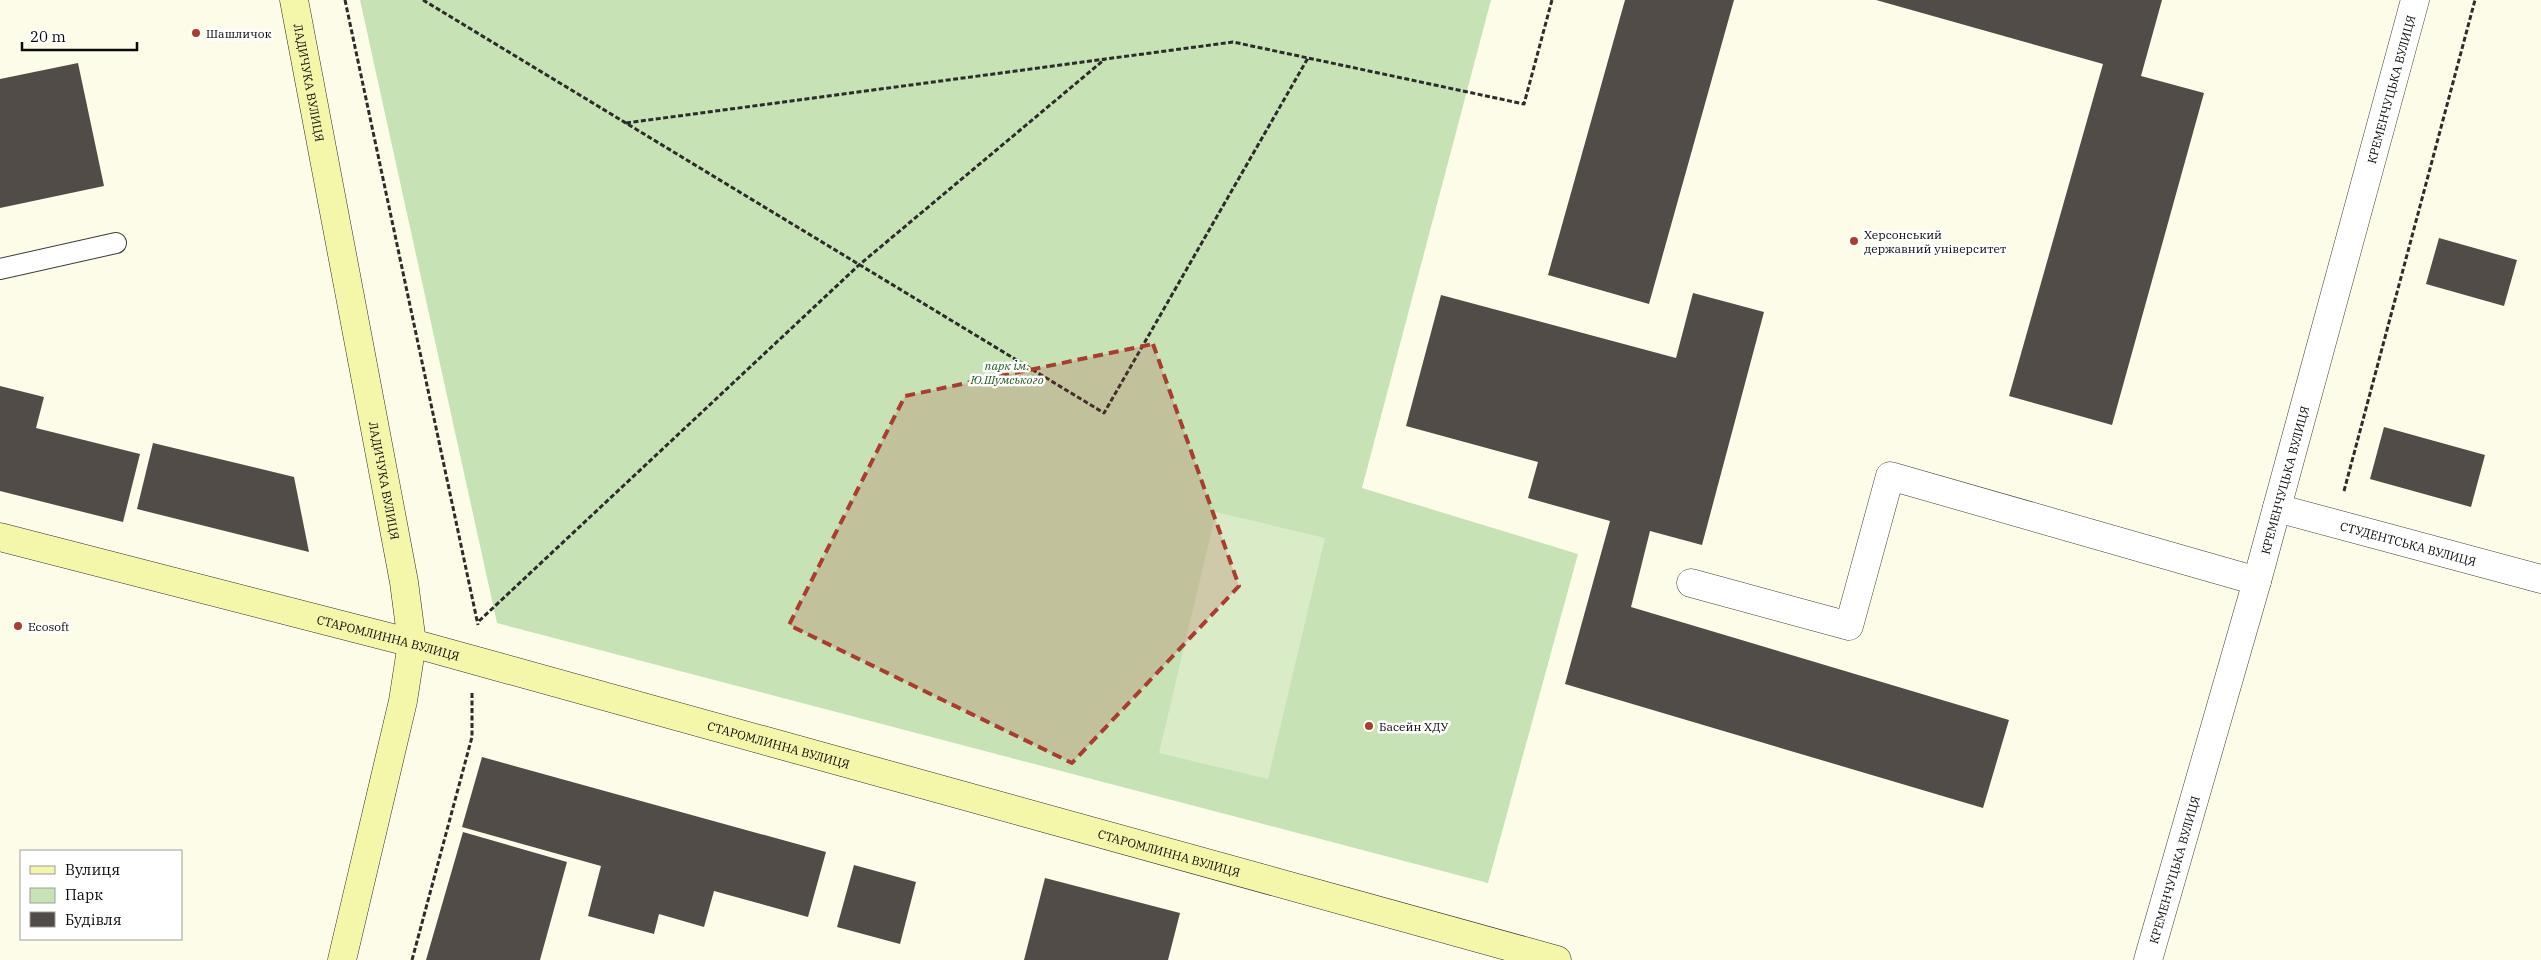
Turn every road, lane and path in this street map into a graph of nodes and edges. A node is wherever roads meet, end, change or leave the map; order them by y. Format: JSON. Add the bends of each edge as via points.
{"nodes":[{"id":1,"x":294,"y":0,"type":"edge"},
{"id":2,"x":345,"y":0,"type":"edge"},
{"id":3,"x":423,"y":0,"type":"edge"},
{"id":4,"x":1552,"y":0,"type":"edge"},
{"id":5,"x":2415,"y":0,"type":"edge"},
{"id":6,"x":2475,"y":0,"type":"edge"},
{"id":7,"x":1308,"y":58,"type":"junction"},
{"id":8,"x":1105,"y":59,"type":"junction"},
{"id":9,"x":626,"y":123,"type":"junction"},
{"id":10,"x":116,"y":242,"type":"dead end"},
{"id":11,"x":859,"y":264,"type":"junction"},
{"id":12,"x":0,"y":269,"type":"edge"},
{"id":13,"x":2278,"y":508,"type":"junction"},
{"id":14,"x":2335,"y":523,"type":"junction"},
{"id":15,"x":0,"y":537,"type":"edge"},
{"id":16,"x":2541,"y":579,"type":"edge"},
{"id":17,"x":2257,"y":581,"type":"junction"},
{"id":18,"x":1691,"y":583,"type":"dead end"},
{"id":19,"x":478,"y":621,"type":"junction"},
{"id":20,"x":412,"y":643,"type":"junction"},
{"id":21,"x":471,"y":660,"type":"junction"},
{"id":22,"x":342,"y":960,"type":"edge"},
{"id":23,"x":412,"y":960,"type":"edge"},
{"id":24,"x":1557,"y":960,"type":"edge"},
{"id":25,"x":2148,"y":960,"type":"edge"}],
"edges":[{"from":1,"to":20,"type":"street","name":"ЛАДИЧУКА ВУЛИЦЯ","via":[[404,582]]},
{"from":2,"to":19,"type":"path"},
{"from":3,"to":9,"type":"path"},
{"from":4,"to":7,"type":"path","via":[[1524,104]]},
{"from":5,"to":13,"type":"street","name":"КРЕМЕНЧУЦЬКА ВУЛИЦЯ"},
{"from":6,"to":14,"type":"path"},
{"from":7,"to":8,"type":"path","via":[[1233,42]]},
{"from":7,"to":11,"type":"path","via":[[1104,413]]},
{"from":8,"to":9,"type":"path"},
{"from":8,"to":11,"type":"path"},
{"from":9,"to":11,"type":"path"},
{"from":10,"to":12,"type":"lane"},
{"from":11,"to":19,"type":"path"},
{"from":13,"to":14,"type":"street","name":"СТУДЕНТСЬКА ВУЛИЦЯ"},
{"from":13,"to":17,"type":"street","name":"КРЕМЕНЧУЦЬКА ВУЛИЦЯ"},
{"from":14,"to":16,"type":"street","name":"СТУДЕНТСЬКА ВУЛИЦЯ"},
{"from":15,"to":20,"type":"street","name":"СТАРОМЛИННА ВУЛИЦЯ"},
{"from":17,"to":18,"type":"street","via":[[1890,476],[1849,626]]},
{"from":17,"to":25,"type":"street","name":"КРЕМЕНЧУЦЬКА ВУЛИЦЯ"},
{"from":19,"to":21,"type":"path"},
{"from":20,"to":21,"type":"street","name":"СТАРОМЛИННА ВУЛИЦЯ"},
{"from":20,"to":22,"type":"street","name":"ЛАДИЧУКА ВУЛИЦЯ","via":[[403,701]]},
{"from":21,"to":23,"type":"path","via":[[472,737]]},
{"from":21,"to":24,"type":"street","name":"СТАРОМЛИННА ВУЛИЦЯ"}]}
